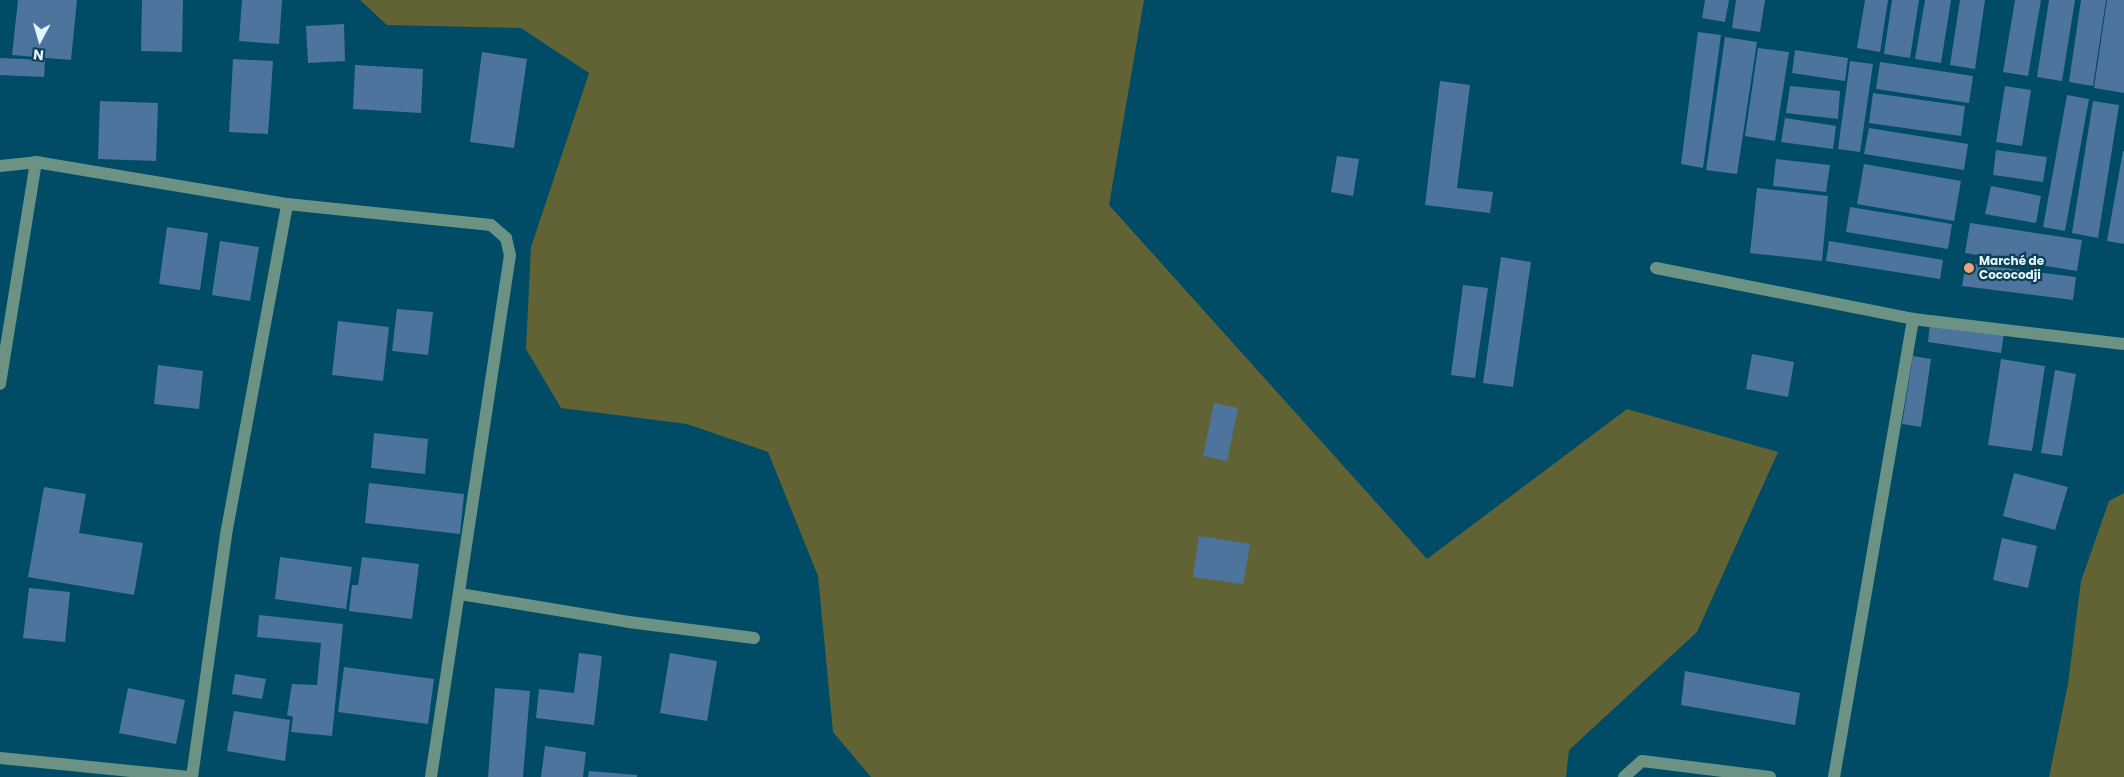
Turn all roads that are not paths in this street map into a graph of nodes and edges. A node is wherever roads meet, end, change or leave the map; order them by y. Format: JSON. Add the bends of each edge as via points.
{"nodes":[{"id":1,"x":36,"y":162,"type":"junction"},
{"id":2,"x":0,"y":166,"type":"edge"},
{"id":3,"x":288,"y":204,"type":"junction"},
{"id":4,"x":1656,"y":268,"type":"dead end"},
{"id":5,"x":1913,"y":319,"type":"junction"},
{"id":6,"x":2124,"y":344,"type":"edge"},
{"id":7,"x":0,"y":384,"type":"edge"},
{"id":8,"x":460,"y":594,"type":"junction"},
{"id":9,"x":754,"y":638,"type":"dead end"},
{"id":10,"x":0,"y":758,"type":"edge"},
{"id":11,"x":431,"y":777,"type":"edge"},
{"id":12,"x":1624,"y":777,"type":"edge"},
{"id":13,"x":1770,"y":777,"type":"edge"},
{"id":14,"x":1834,"y":777,"type":"edge"}],
"edges":[{"from":1,"to":2,"type":"street"},
{"from":1,"to":3,"type":"street"},
{"from":1,"to":7,"type":"street"},
{"from":3,"to":8,"type":"street","via":[[490,225],[506,238],[510,255]]},
{"from":3,"to":10,"type":"street","via":[[227,530],[192,777]]},
{"from":4,"to":5,"type":"street"},
{"from":5,"to":6,"type":"street"},
{"from":5,"to":14,"type":"street"},
{"from":8,"to":9,"type":"street","via":[[629,622]]},
{"from":8,"to":11,"type":"street"},
{"from":12,"to":13,"type":"street","via":[[1642,761]]}]}
